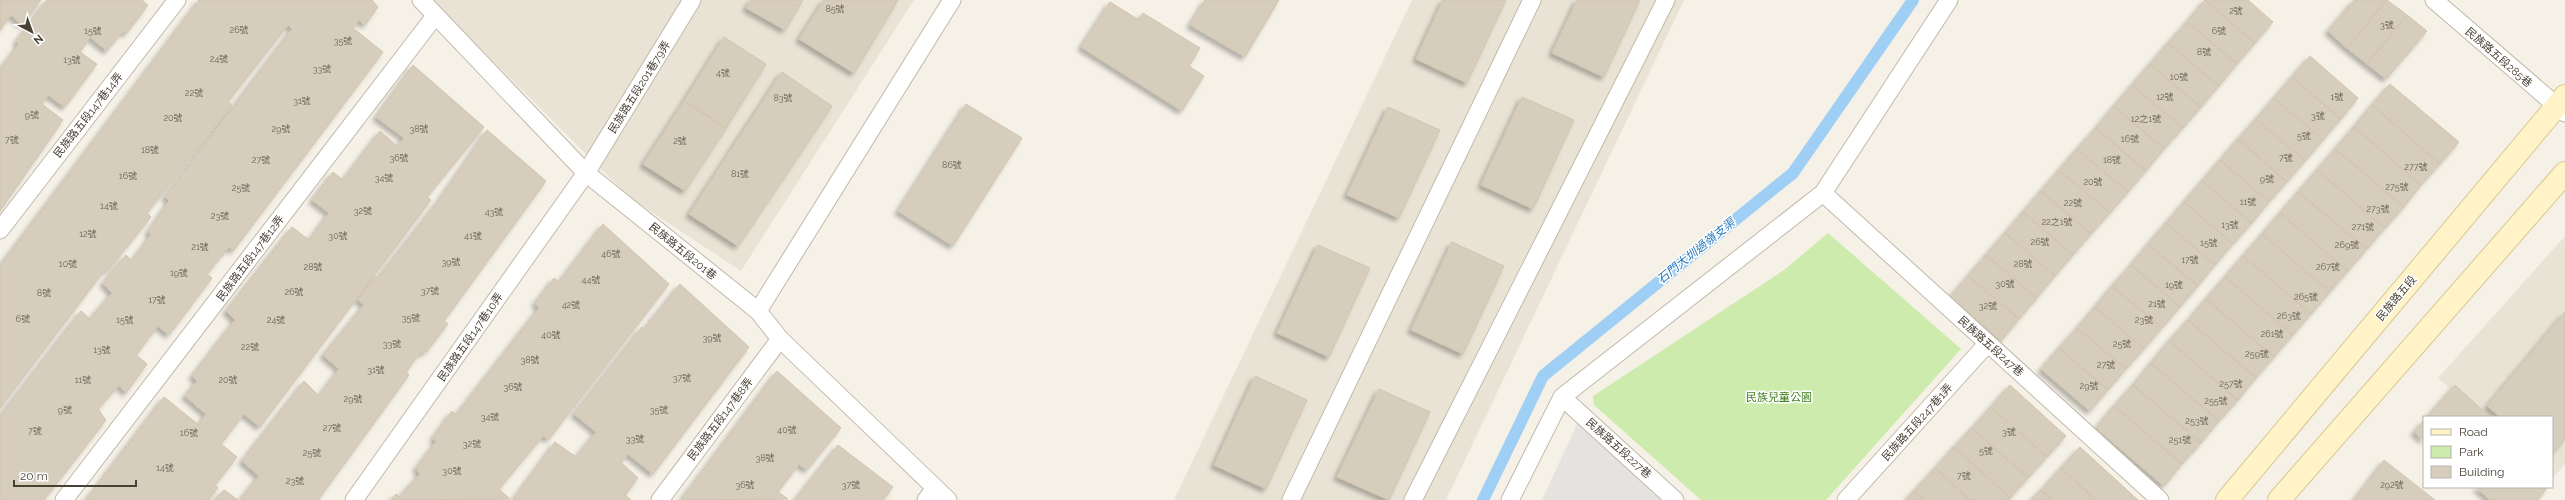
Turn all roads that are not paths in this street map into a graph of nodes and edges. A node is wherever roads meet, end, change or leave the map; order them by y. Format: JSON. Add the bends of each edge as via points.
{"nodes":[{"id":1,"x":177,"y":0,"type":"edge"},
{"id":2,"x":422,"y":0,"type":"edge"},
{"id":3,"x":692,"y":0,"type":"edge"},
{"id":4,"x":952,"y":0,"type":"edge"},
{"id":5,"x":1532,"y":0,"type":"edge"},
{"id":6,"x":1666,"y":0,"type":"edge"},
{"id":7,"x":1949,"y":0,"type":"edge"},
{"id":8,"x":2434,"y":0,"type":"edge"},
{"id":9,"x":435,"y":16,"type":"junction"},
{"id":10,"x":2562,"y":105,"type":"edge"},
{"id":11,"x":586,"y":173,"type":"junction"},
{"id":12,"x":2565,"y":173,"type":"edge"},
{"id":13,"x":1823,"y":193,"type":"junction"},
{"id":14,"x":0,"y":230,"type":"edge"},
{"id":15,"x":758,"y":311,"type":"junction"},
{"id":16,"x":780,"y":339,"type":"junction"},
{"id":17,"x":1988,"y":344,"type":"junction"},
{"id":18,"x":1562,"y":397,"type":"junction"},
{"id":19,"x":930,"y":494,"type":"edge"},
{"id":20,"x":64,"y":500,"type":"edge"},
{"id":21,"x":354,"y":500,"type":"edge"},
{"id":22,"x":660,"y":500,"type":"edge"},
{"id":23,"x":948,"y":500,"type":"edge"},
{"id":24,"x":1290,"y":500,"type":"edge"},
{"id":25,"x":1414,"y":500,"type":"edge"},
{"id":26,"x":1510,"y":500,"type":"edge"},
{"id":27,"x":1675,"y":500,"type":"edge"},
{"id":28,"x":1846,"y":500,"type":"edge"},
{"id":29,"x":2160,"y":500,"type":"edge"},
{"id":30,"x":2227,"y":500,"type":"edge"},
{"id":31,"x":2279,"y":500,"type":"edge"}],
"edges":[{"from":1,"to":14,"type":"lane","name":"民族路五段147巷14弄"},
{"from":2,"to":9,"type":"lane","name":"民族路五段201巷"},
{"from":3,"to":11,"type":"lane","name":"民族路五段201巷79弄"},
{"from":4,"to":15,"type":"lane"},
{"from":5,"to":24,"type":"lane"},
{"from":6,"to":25,"type":"lane"},
{"from":7,"to":13,"type":"lane"},
{"from":8,"to":10,"type":"lane","name":"民族路五段285巷"},
{"from":9,"to":11,"type":"lane","name":"民族路五段201巷"},
{"from":9,"to":20,"type":"lane","name":"民族路五段147巷12弄"},
{"from":10,"to":30,"type":"main road","name":"民族路五段"},
{"from":11,"to":15,"type":"lane","name":"民族路五段201巷"},
{"from":11,"to":21,"type":"lane","name":"民族路五段147巷10弄"},
{"from":12,"to":31,"type":"main road"},
{"from":13,"to":17,"type":"lane","name":"民族路五段247巷"},
{"from":13,"to":18,"type":"lane"},
{"from":15,"to":16,"type":"lane","name":"民族路五段201巷"},
{"from":16,"to":19,"type":"lane","name":"民族路五段201巷"},
{"from":16,"to":22,"type":"lane","name":"民族路五段147巷8弄"},
{"from":17,"to":28,"type":"lane","name":"民族路五段247巷1弄"},
{"from":17,"to":29,"type":"lane","name":"民族路五段247巷"},
{"from":18,"to":26,"type":"lane"},
{"from":18,"to":27,"type":"lane","name":"民族路五段227巷"},
{"from":19,"to":23,"type":"lane","name":"民族路五段201巷"}]}
